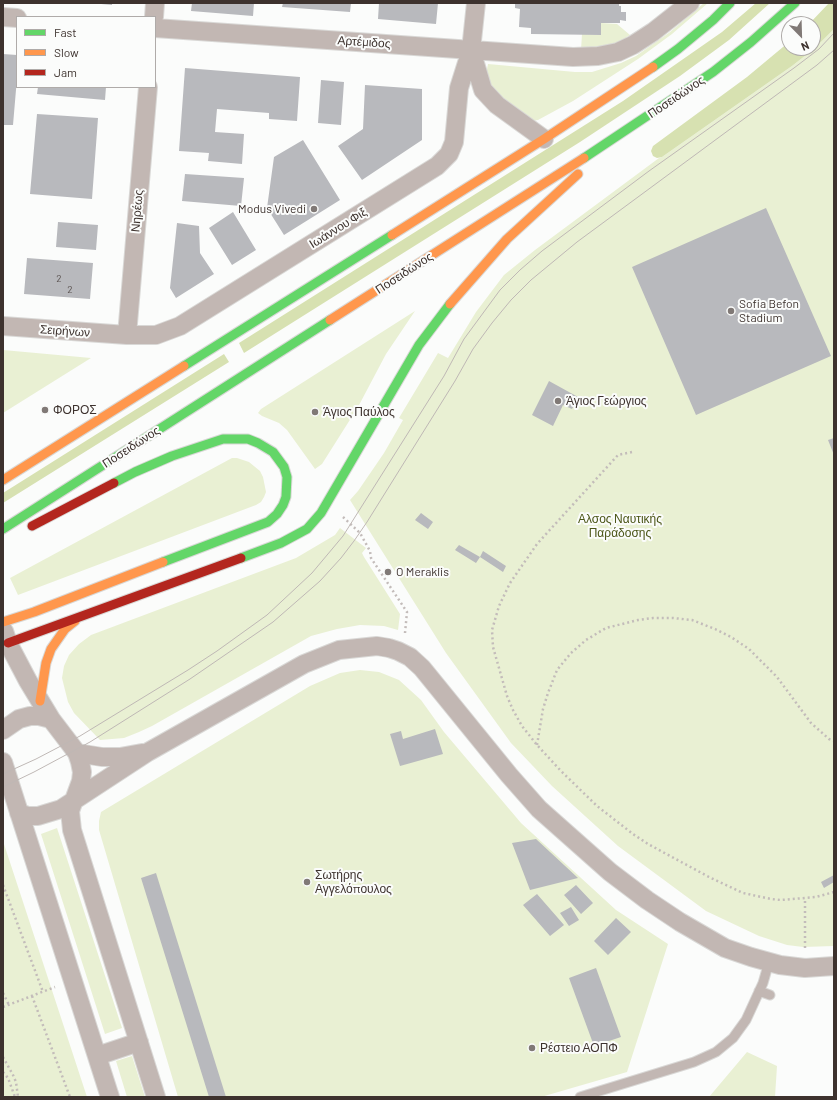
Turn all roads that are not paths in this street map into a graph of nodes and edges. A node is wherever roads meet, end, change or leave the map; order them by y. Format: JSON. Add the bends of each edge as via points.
{"nodes":[{"id":1,"x":155,"y":3,"type":"edge"},
{"id":2,"x":476,"y":3,"type":"edge"},
{"id":3,"x":690,"y":3,"type":"edge"},
{"id":4,"x":730,"y":3,"type":"edge"},
{"id":5,"x":795,"y":3,"type":"edge"},
{"id":6,"x":154,"y":16,"type":"edge"},
{"id":7,"x":3,"y":17,"type":"edge"},
{"id":8,"x":16,"y":18,"type":"edge"},
{"id":9,"x":156,"y":28,"type":"edge"},
{"id":10,"x":471,"y":50,"type":"junction"},
{"id":11,"x":148,"y":88,"type":"edge"},
{"id":12,"x":620,"y":135,"type":"junction"},
{"id":13,"x":544,"y":139,"type":"junction"},
{"id":14,"x":3,"y":326,"type":"edge"},
{"id":15,"x":127,"y":335,"type":"junction"},
{"id":16,"x":3,"y":480,"type":"edge"},
{"id":17,"x":3,"y":529,"type":"edge"},
{"id":18,"x":24,"y":530,"type":"dead end"},
{"id":19,"x":79,"y":617,"type":"junction"},
{"id":20,"x":3,"y":622,"type":"edge"},
{"id":21,"x":6,"y":636,"type":"edge"},
{"id":22,"x":40,"y":701,"type":"junction"},
{"id":23,"x":51,"y":719,"type":"junction"},
{"id":24,"x":3,"y":730,"type":"edge"},
{"id":25,"x":148,"y":752,"type":"junction"},
{"id":26,"x":77,"y":753,"type":"junction"},
{"id":27,"x":3,"y":762,"type":"edge"},
{"id":28,"x":72,"y":802,"type":"junction"},
{"id":29,"x":19,"y":813,"type":"junction"},
{"id":30,"x":769,"y":962,"type":"junction"},
{"id":31,"x":834,"y":966,"type":"edge"},
{"id":32,"x":759,"y":990,"type":"junction"},
{"id":33,"x":770,"y":995,"type":"dead end"},
{"id":34,"x":139,"y":1042,"type":"junction"},
{"id":35,"x":97,"y":1056,"type":"junction"},
{"id":36,"x":110,"y":1097,"type":"edge"},
{"id":37,"x":156,"y":1097,"type":"edge"},
{"id":38,"x":580,"y":1097,"type":"edge"}],
"edges":[{"from":1,"to":6,"type":"street"},
{"from":2,"to":10,"type":"street"},
{"from":3,"to":10,"type":"street","name":"Αρτέμιδος","via":[[653,32],[618,52],[573,57]]},
{"from":4,"to":13,"type":"highway","via":[[678,49]]},
{"from":5,"to":12,"type":"highway","name":"Ποσειδώνος","via":[[713,72]]},
{"from":7,"to":8,"type":"street"},
{"from":9,"to":10,"type":"street","name":"Αρτέμιδος"},
{"from":10,"to":13,"type":"street","via":[[483,90],[497,105]]},
{"from":10,"to":15,"type":"street","name":"Ιωάννου Φιξ","via":[[460,88],[454,142],[448,154],[437,166],[180,326],[156,335]]},
{"from":11,"to":15,"type":"street","name":"Νηρέως"},
{"from":12,"to":17,"type":"highway","name":"Ποσειδώνος"},
{"from":12,"to":19,"type":"highway","via":[[508,239],[443,312],[419,345],[321,513],[307,529],[281,543]]},
{"from":13,"to":16,"type":"highway"},
{"from":14,"to":15,"type":"street","name":"Σειρήνων"},
{"from":18,"to":20,"type":"highway","via":[[135,472],[223,439],[248,439],[262,445],[279,459],[287,477],[283,505],[268,522]]},
{"from":19,"to":21,"type":"highway"},
{"from":19,"to":22,"type":"highway","via":[[65,629],[51,649]]},
{"from":21,"to":22,"type":"street"},
{"from":22,"to":23,"type":"street"},
{"from":23,"to":24,"type":"street","via":[[30,716],[19,719]]},
{"from":23,"to":26,"type":"street"},
{"from":25,"to":26,"type":"street","via":[[120,757]]},
{"from":25,"to":28,"type":"street"},
{"from":25,"to":30,"type":"street","via":[[304,664],[325,655],[339,650],[377,646],[398,651],[410,657],[431,678],[504,770],[539,809],[610,872],[680,922],[725,948]]},
{"from":26,"to":28,"type":"street","via":[[82,772]]},
{"from":27,"to":29,"type":"street"},
{"from":28,"to":29,"type":"street","via":[[61,809],[38,816]]},
{"from":28,"to":34,"type":"street","via":[[72,830]]},
{"from":29,"to":35,"type":"street"},
{"from":30,"to":31,"type":"street","via":[[805,968]]},
{"from":30,"to":32,"type":"lane"},
{"from":32,"to":33,"type":"lane"},
{"from":32,"to":38,"type":"lane","via":[[740,1030],[716,1052],[694,1062]]},
{"from":34,"to":35,"type":"street"},
{"from":34,"to":37,"type":"street"},
{"from":35,"to":36,"type":"street"}]}
